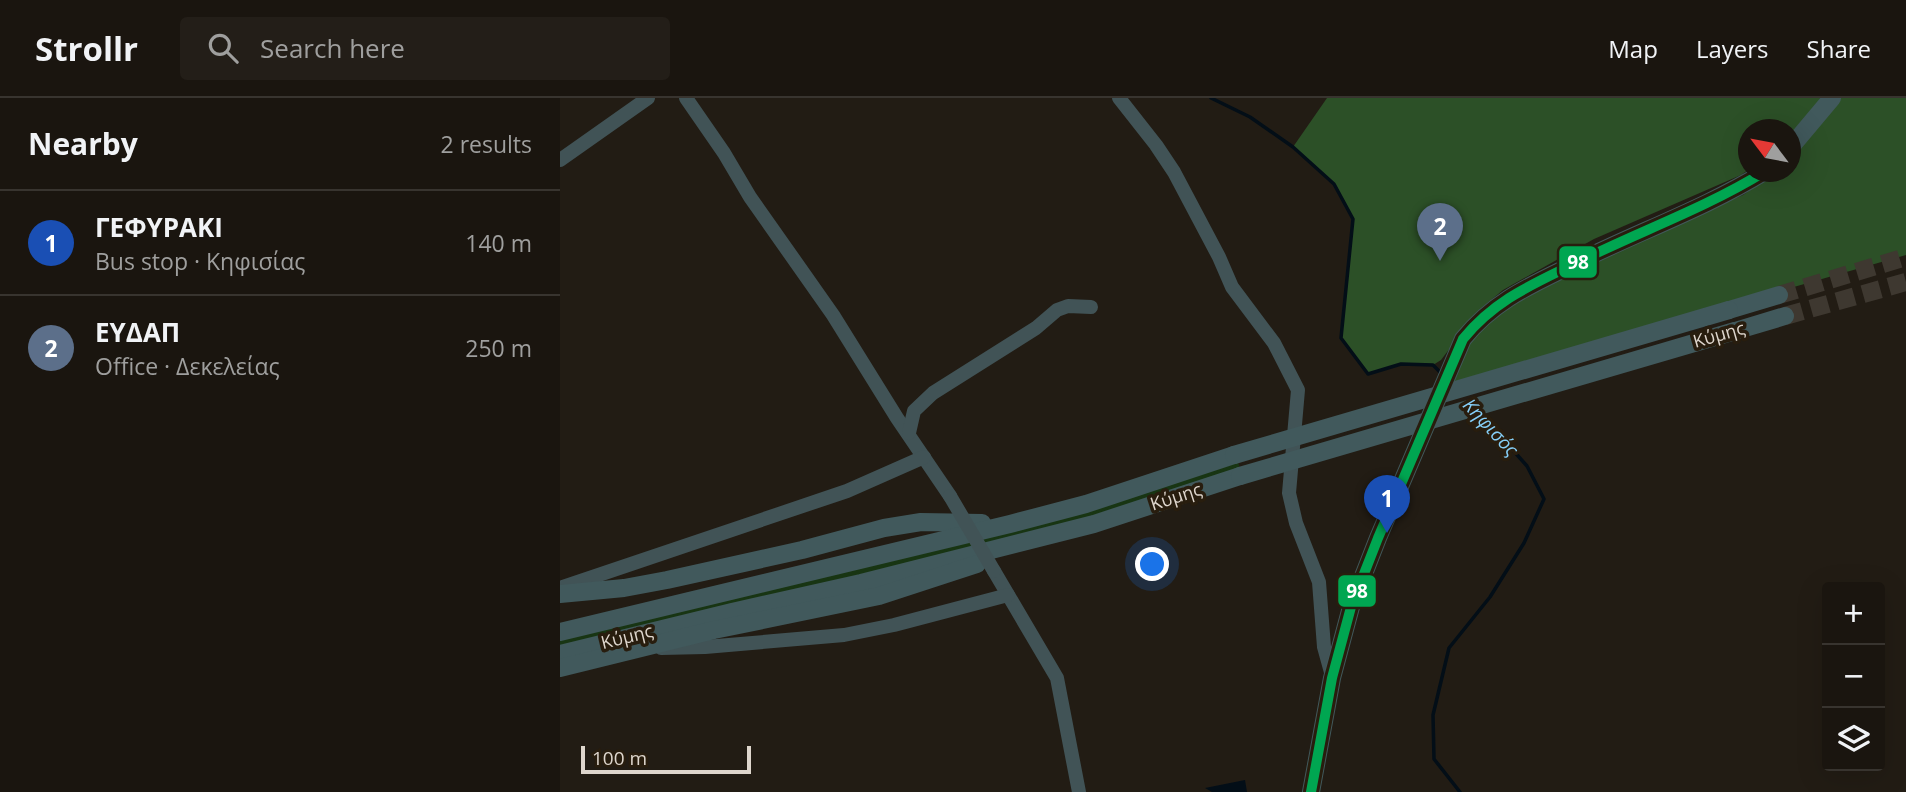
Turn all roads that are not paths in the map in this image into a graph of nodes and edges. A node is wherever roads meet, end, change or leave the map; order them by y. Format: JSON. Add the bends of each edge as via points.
{"nodes":[{"id":1,"x":648,"y":98,"type":"edge"},
{"id":2,"x":686,"y":98,"type":"edge"},
{"id":3,"x":1119,"y":98,"type":"edge"},
{"id":4,"x":1832,"y":98,"type":"edge"},
{"id":5,"x":1801,"y":135,"type":"edge"},
{"id":6,"x":560,"y":160,"type":"edge"},
{"id":7,"x":1747,"y":182,"type":"edge"},
{"id":8,"x":1779,"y":295,"type":"tunnel mouth"},
{"id":9,"x":1091,"y":307,"type":"dead end"},
{"id":10,"x":1785,"y":316,"type":"tunnel mouth"},
{"id":11,"x":909,"y":433,"type":"junction"},
{"id":12,"x":923,"y":457,"type":"junction"},
{"id":13,"x":1010,"y":524,"type":"junction"},
{"id":14,"x":1017,"y":544,"type":"junction"},
{"id":15,"x":560,"y":588,"type":"edge"},
{"id":16,"x":560,"y":594,"type":"edge"},
{"id":17,"x":1008,"y":595,"type":"junction"},
{"id":18,"x":560,"y":632,"type":"edge"},
{"id":19,"x":638,"y":648,"type":"junction"},
{"id":20,"x":560,"y":654,"type":"edge"},
{"id":21,"x":560,"y":667,"type":"edge"},
{"id":22,"x":1332,"y":678,"type":"junction"},
{"id":23,"x":1079,"y":792,"type":"edge"},
{"id":24,"x":1311,"y":792,"type":"edge"}],
"edges":[{"from":1,"to":6,"type":"street"},
{"from":2,"to":11,"type":"street"},
{"from":3,"to":22,"type":"street","via":[[1174,172],[1232,287],[1274,342],[1298,390],[1289,493],[1319,582],[1324,647]]},
{"from":4,"to":5,"type":"main road"},
{"from":7,"to":22,"type":"main road","via":[[1510,296],[1484,315],[1463,339],[1358,589]]},
{"from":8,"to":13,"type":"main road","name":"Κύμης","bridge":true},
{"from":9,"to":11,"type":"street","via":[[1057,310],[933,393],[914,411]]},
{"from":10,"to":14,"type":"main road","name":"Κύμης","bridge":true},
{"from":11,"to":12,"type":"street"},
{"from":12,"to":15,"type":"street","via":[[846,491]]},
{"from":12,"to":17,"type":"street","bridge":true},
{"from":13,"to":16,"type":"main road","via":[[922,522],[667,580]]},
{"from":13,"to":18,"type":"main road","name":"Κύμης"},
{"from":14,"to":19,"type":"main road","via":[[995,558],[891,593]]},
{"from":14,"to":20,"type":"main road","name":"Κύμης"},
{"from":17,"to":19,"type":"street","via":[[844,635]]},
{"from":17,"to":23,"type":"street","via":[[1057,678]]},
{"from":19,"to":21,"type":"main road"},
{"from":22,"to":24,"type":"main road"}]}
